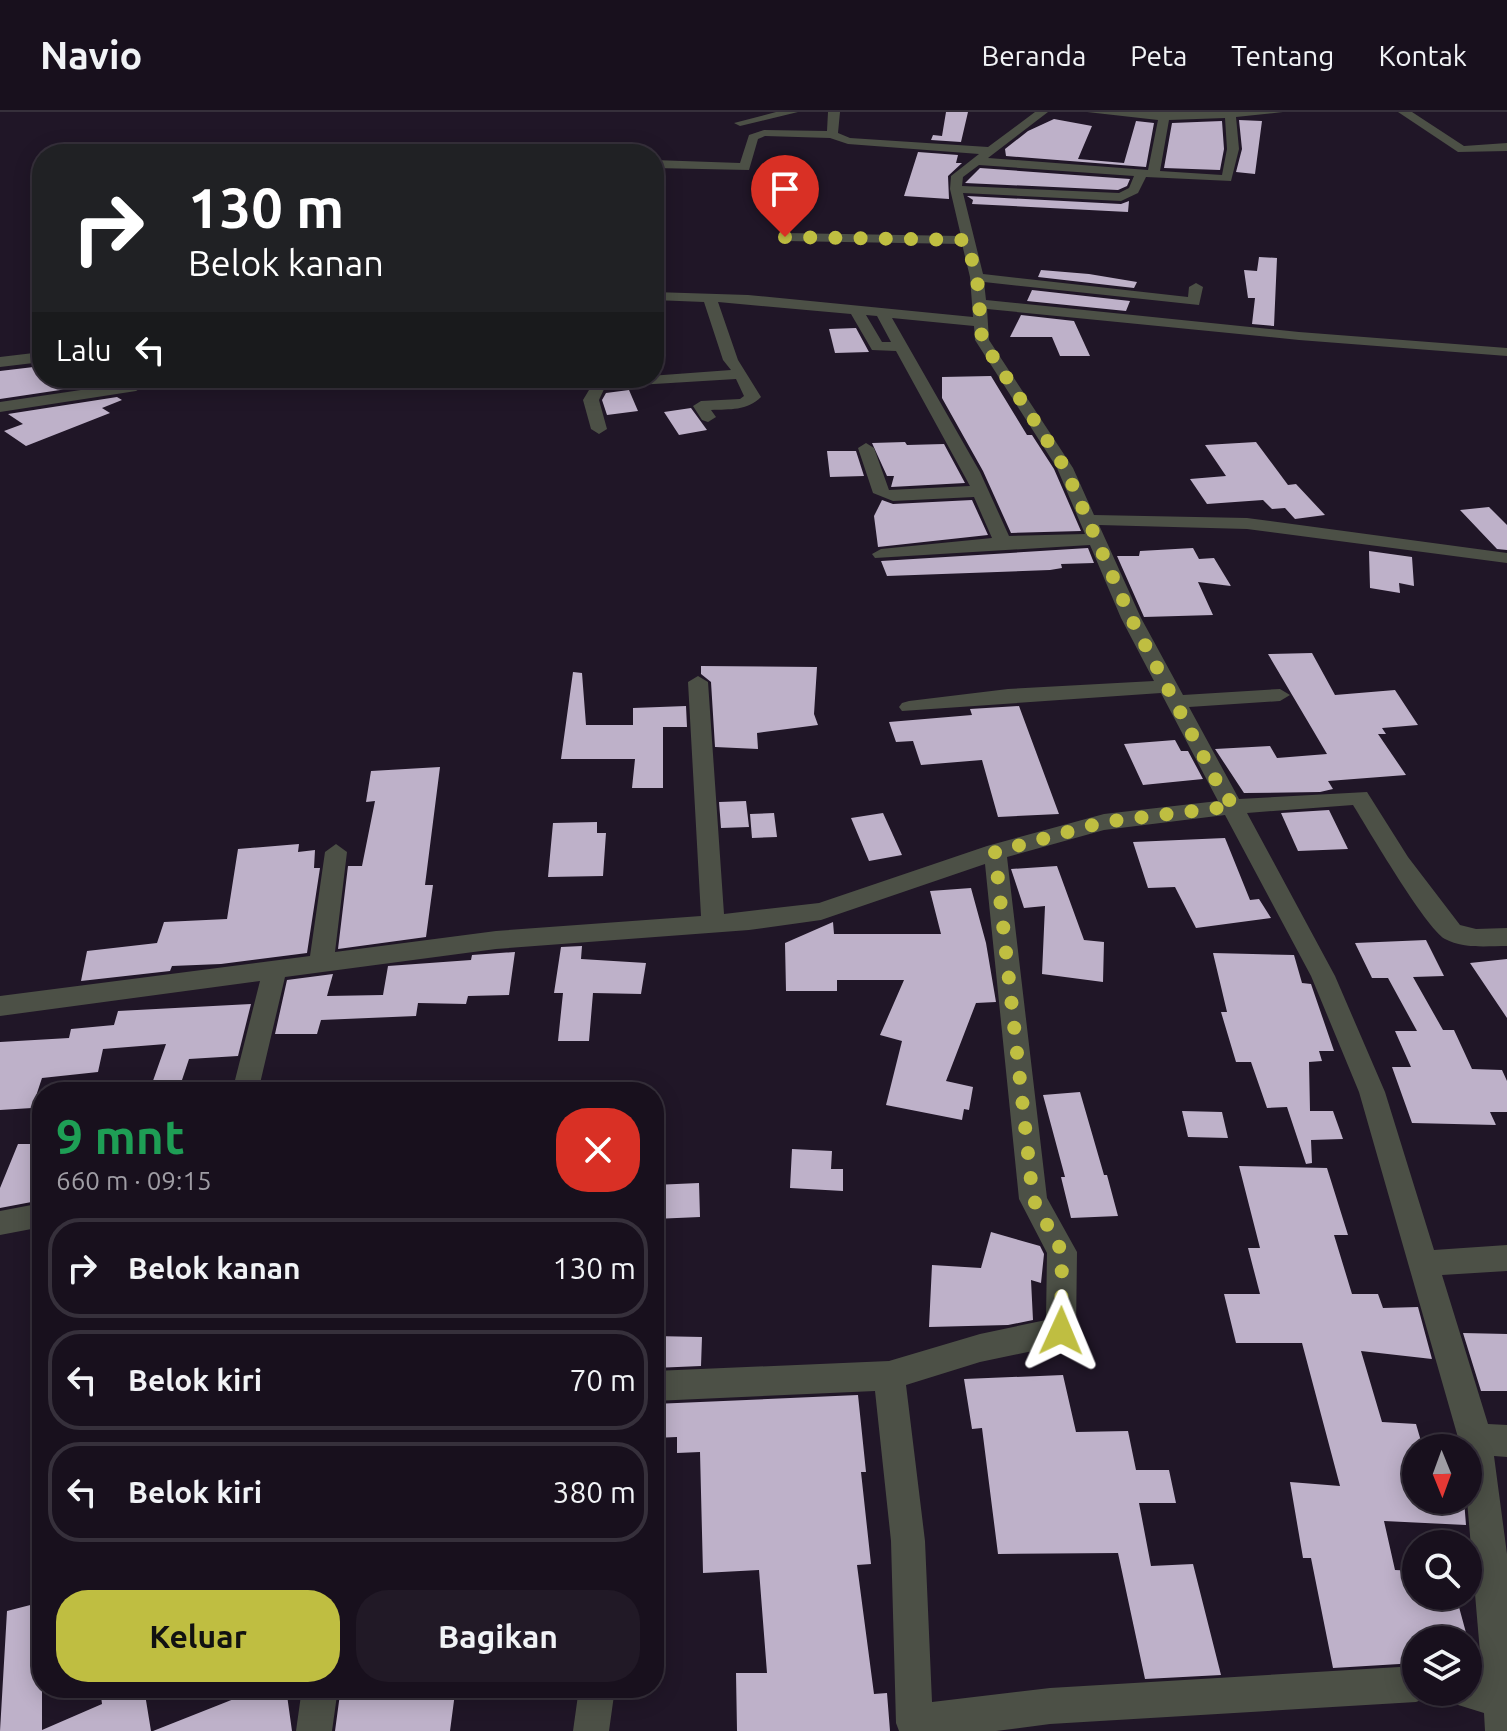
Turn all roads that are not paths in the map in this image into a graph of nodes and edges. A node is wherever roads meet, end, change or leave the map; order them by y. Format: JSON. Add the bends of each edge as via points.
{"nodes":[{"id":1,"x":792,"y":112,"type":"edge"},
{"id":2,"x":834,"y":112,"type":"edge"},
{"id":3,"x":1042,"y":112,"type":"edge"},
{"id":4,"x":1093,"y":112,"type":"edge"},
{"id":5,"x":1277,"y":112,"type":"edge"},
{"id":6,"x":1404,"y":112,"type":"edge"},
{"id":7,"x":1196,"y":114,"type":"edge"},
{"id":8,"x":1230,"y":114,"type":"junction"},
{"id":9,"x":1164,"y":117,"type":"junction"},
{"id":10,"x":740,"y":123,"type":"dead end"},
{"id":11,"x":832,"y":135,"type":"junction"},
{"id":12,"x":1507,"y":147,"type":"edge"},
{"id":13,"x":985,"y":156,"type":"junction"},
{"id":14,"x":664,"y":165,"type":"edge"},
{"id":15,"x":1148,"y":174,"type":"junction"},
{"id":16,"x":956,"y":189,"type":"junction"},
{"id":17,"x":785,"y":237,"type":"dead end"},
{"id":18,"x":966,"y":240,"type":"junction"},
{"id":19,"x":977,"y":277,"type":"junction"},
{"id":20,"x":1196,"y":287,"type":"dead end"},
{"id":21,"x":664,"y":296,"type":"edge"},
{"id":22,"x":709,"y":297,"type":"junction"},
{"id":23,"x":857,"y":311,"type":"junction"},
{"id":24,"x":978,"y":313,"type":"junction"},
{"id":25,"x":883,"y":314,"type":"junction"},
{"id":26,"x":903,"y":346,"type":"junction"},
{"id":27,"x":1507,"y":352,"type":"edge"},
{"id":28,"x":32,"y":358,"type":"edge"},
{"id":29,"x":0,"y":362,"type":"edge"},
{"id":30,"x":741,"y":374,"type":"junction"},
{"id":31,"x":664,"y":379,"type":"edge"},
{"id":32,"x":123,"y":388,"type":"edge"},
{"id":33,"x":597,"y":388,"type":"edge"},
{"id":34,"x":0,"y":407,"type":"edge"},
{"id":35,"x":708,"y":417,"type":"dead end"},
{"id":36,"x":599,"y":429,"type":"dead end"},
{"id":37,"x":866,"y":448,"type":"dead end"},
{"id":38,"x":981,"y":491,"type":"junction"},
{"id":39,"x":1094,"y":529,"type":"junction"},
{"id":40,"x":1003,"y":542,"type":"junction"},
{"id":41,"x":881,"y":554,"type":"dead end"},
{"id":42,"x":1507,"y":558,"type":"edge"},
{"id":43,"x":698,"y":682,"type":"dead end"},
{"id":44,"x":1172,"y":694,"type":"junction"},
{"id":45,"x":1280,"y":695,"type":"dead end"},
{"id":46,"x":909,"y":707,"type":"dead end"},
{"id":47,"x":1234,"y":806,"type":"junction"},
{"id":48,"x":336,"y":852,"type":"dead end"},
{"id":49,"x":995,"y":852,"type":"junction"},
{"id":50,"x":713,"y":922,"type":"junction"},
{"id":51,"x":1507,"y":937,"type":"edge"},
{"id":52,"x":321,"y":964,"type":"junction"},
{"id":53,"x":275,"y":969,"type":"junction"},
{"id":54,"x":0,"y":1006,"type":"edge"},
{"id":55,"x":247,"y":1082,"type":"edge"},
{"id":56,"x":32,"y":1217,"type":"edge"},
{"id":57,"x":0,"y":1223,"type":"edge"},
{"id":58,"x":1507,"y":1258,"type":"edge"},
{"id":59,"x":1426,"y":1263,"type":"junction"},
{"id":60,"x":889,"y":1376,"type":"junction"},
{"id":61,"x":664,"y":1386,"type":"edge"},
{"id":62,"x":1492,"y":1440,"type":"edge"},
{"id":63,"x":1402,"y":1685,"type":"edge"},
{"id":64,"x":319,"y":1698,"type":"edge"},
{"id":65,"x":596,"y":1698,"type":"edge"},
{"id":66,"x":1490,"y":1707,"type":"edge"},
{"id":67,"x":314,"y":1731,"type":"edge"},
{"id":68,"x":591,"y":1731,"type":"edge"}],
"edges":[{"from":1,"to":10,"type":"street"},
{"from":2,"to":11,"type":"street"},
{"from":3,"to":13,"type":"street"},
{"from":4,"to":9,"type":"street"},
{"from":5,"to":8,"type":"street"},
{"from":6,"to":12,"type":"street","via":[[1462,150]]},
{"from":7,"to":8,"type":"street"},
{"from":7,"to":9,"type":"street"},
{"from":8,"to":15,"type":"street","via":[[1233,149],[1227,178]]},
{"from":9,"to":15,"type":"street"},
{"from":11,"to":13,"type":"street"},
{"from":11,"to":14,"type":"street","via":[[757,135],[748,164],[738,169]]},
{"from":13,"to":15,"type":"street"},
{"from":13,"to":16,"type":"street","via":[[957,176]]},
{"from":15,"to":16,"type":"street","via":[[1121,197]]},
{"from":16,"to":18,"type":"street"},
{"from":17,"to":18,"type":"street"},
{"from":18,"to":19,"type":"street"},
{"from":19,"to":20,"type":"street","via":[[1194,302]]},
{"from":19,"to":24,"type":"street"},
{"from":21,"to":22,"type":"street"},
{"from":22,"to":23,"type":"street"},
{"from":22,"to":30,"type":"street"},
{"from":23,"to":25,"type":"street"},
{"from":23,"to":26,"type":"street","via":[[877,347]]},
{"from":24,"to":25,"type":"street"},
{"from":24,"to":27,"type":"street"},
{"from":24,"to":39,"type":"street","via":[[982,340],[1044,434]]},
{"from":25,"to":26,"type":"street"},
{"from":26,"to":38,"type":"street"},
{"from":28,"to":29,"type":"street"},
{"from":30,"to":31,"type":"street"},
{"from":30,"to":35,"type":"street","via":[[753,397],[744,403],[701,406]]},
{"from":32,"to":34,"type":"street"},
{"from":33,"to":36,"type":"street","via":[[591,400]]},
{"from":37,"to":38,"type":"street","via":[[882,493]]},
{"from":38,"to":40,"type":"street"},
{"from":39,"to":40,"type":"street"},
{"from":39,"to":42,"type":"street","via":[[1157,516]]},
{"from":39,"to":44,"type":"street","via":[[1131,618]]},
{"from":40,"to":41,"type":"street"},
{"from":43,"to":50,"type":"street"},
{"from":44,"to":45,"type":"street"},
{"from":44,"to":46,"type":"street","via":[[1008,695]]},
{"from":44,"to":47,"type":"street"},
{"from":47,"to":49,"type":"street","via":[[1104,822]]},
{"from":47,"to":51,"type":"street","via":[[1359,797],[1452,932]]},
{"from":47,"to":59,"type":"street","via":[[1323,976],[1372,1092]]},
{"from":48,"to":52,"type":"street"},
{"from":49,"to":50,"type":"street","via":[[821,911]]},
{"from":49,"to":60,"type":"street","via":[[1033,1199],[1062,1252],[1061,1331],[980,1348]]},
{"from":50,"to":52,"type":"street","via":[[496,940]]},
{"from":52,"to":53,"type":"street"},
{"from":53,"to":54,"type":"street"},
{"from":53,"to":55,"type":"street"},
{"from":56,"to":57,"type":"street"},
{"from":58,"to":59,"type":"street"},
{"from":59,"to":62,"type":"street"},
{"from":60,"to":61,"type":"street"},
{"from":60,"to":63,"type":"street","via":[[908,1541],[914,1723],[1050,1706]]},
{"from":62,"to":66,"type":"street","via":[[1495,1596]]},
{"from":64,"to":67,"type":"street"},
{"from":65,"to":68,"type":"street"}]}
